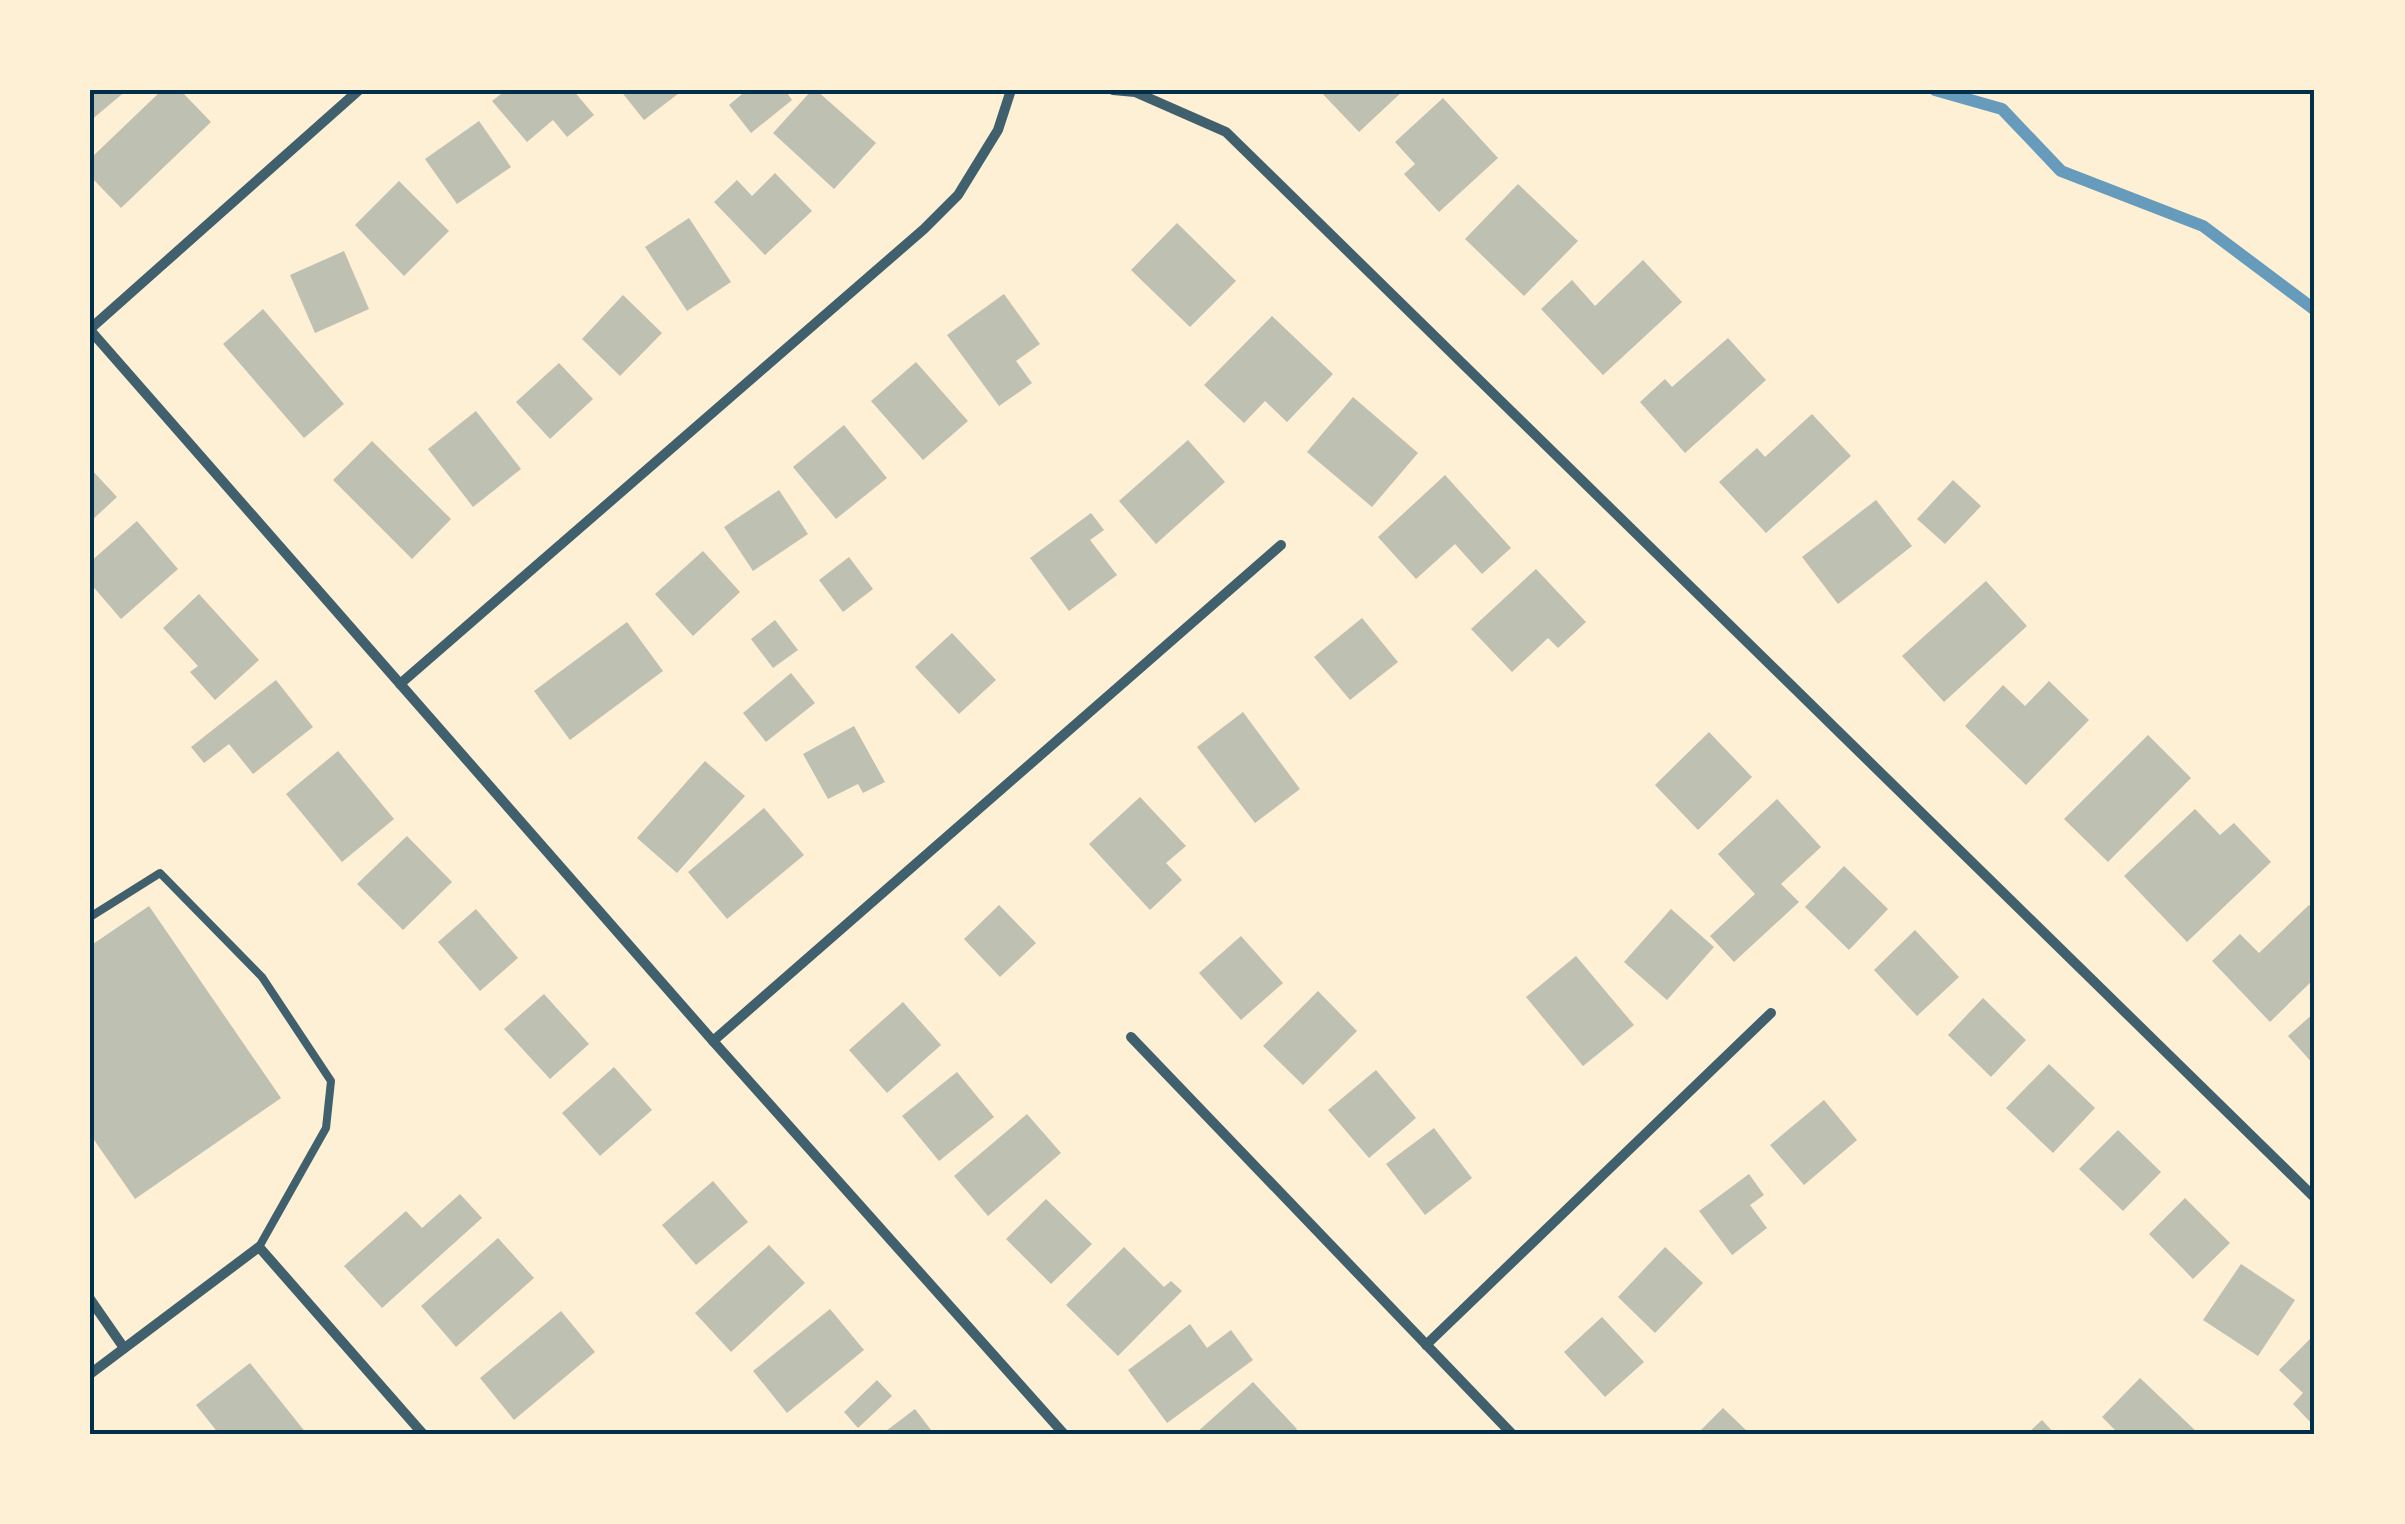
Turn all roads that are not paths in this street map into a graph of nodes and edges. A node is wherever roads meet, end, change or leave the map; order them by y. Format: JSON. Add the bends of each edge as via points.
{"nodes":[{"id":1,"x":359,"y":90,"type":"edge"},
{"id":2,"x":1011,"y":90,"type":"edge"},
{"id":3,"x":1112,"y":90,"type":"edge"},
{"id":4,"x":90,"y":330,"type":"edge"},
{"id":5,"x":1281,"y":545,"type":"dead end"},
{"id":6,"x":400,"y":684,"type":"junction"},
{"id":7,"x":90,"y":917,"type":"edge"},
{"id":8,"x":1771,"y":1012,"type":"dead end"},
{"id":9,"x":1131,"y":1038,"type":"dead end"},
{"id":10,"x":713,"y":1042,"type":"junction"},
{"id":11,"x":2315,"y":1198,"type":"edge"},
{"id":12,"x":259,"y":1246,"type":"junction"},
{"id":13,"x":90,"y":1298,"type":"edge"},
{"id":14,"x":1426,"y":1345,"type":"junction"},
{"id":15,"x":124,"y":1348,"type":"junction"},
{"id":16,"x":90,"y":1374,"type":"edge"},
{"id":17,"x":423,"y":1434,"type":"edge"},
{"id":18,"x":1064,"y":1434,"type":"edge"},
{"id":19,"x":1512,"y":1434,"type":"edge"}],
"edges":[{"from":1,"to":4,"type":"street"},
{"from":2,"to":6,"type":"street","via":[[998,130],[958,195],[924,229]]},
{"from":3,"to":11,"type":"street","via":[[1135,92],[1226,132]]},
{"from":4,"to":6,"type":"street"},
{"from":5,"to":10,"type":"street"},
{"from":6,"to":10,"type":"street"},
{"from":7,"to":12,"type":"lane","via":[[160,872],[262,976],[331,1081],[326,1128]]},
{"from":8,"to":14,"type":"street"},
{"from":9,"to":14,"type":"street"},
{"from":10,"to":18,"type":"street"},
{"from":12,"to":15,"type":"street"},
{"from":12,"to":17,"type":"street"},
{"from":13,"to":15,"type":"street"},
{"from":14,"to":19,"type":"street"},
{"from":15,"to":16,"type":"street"}]}
